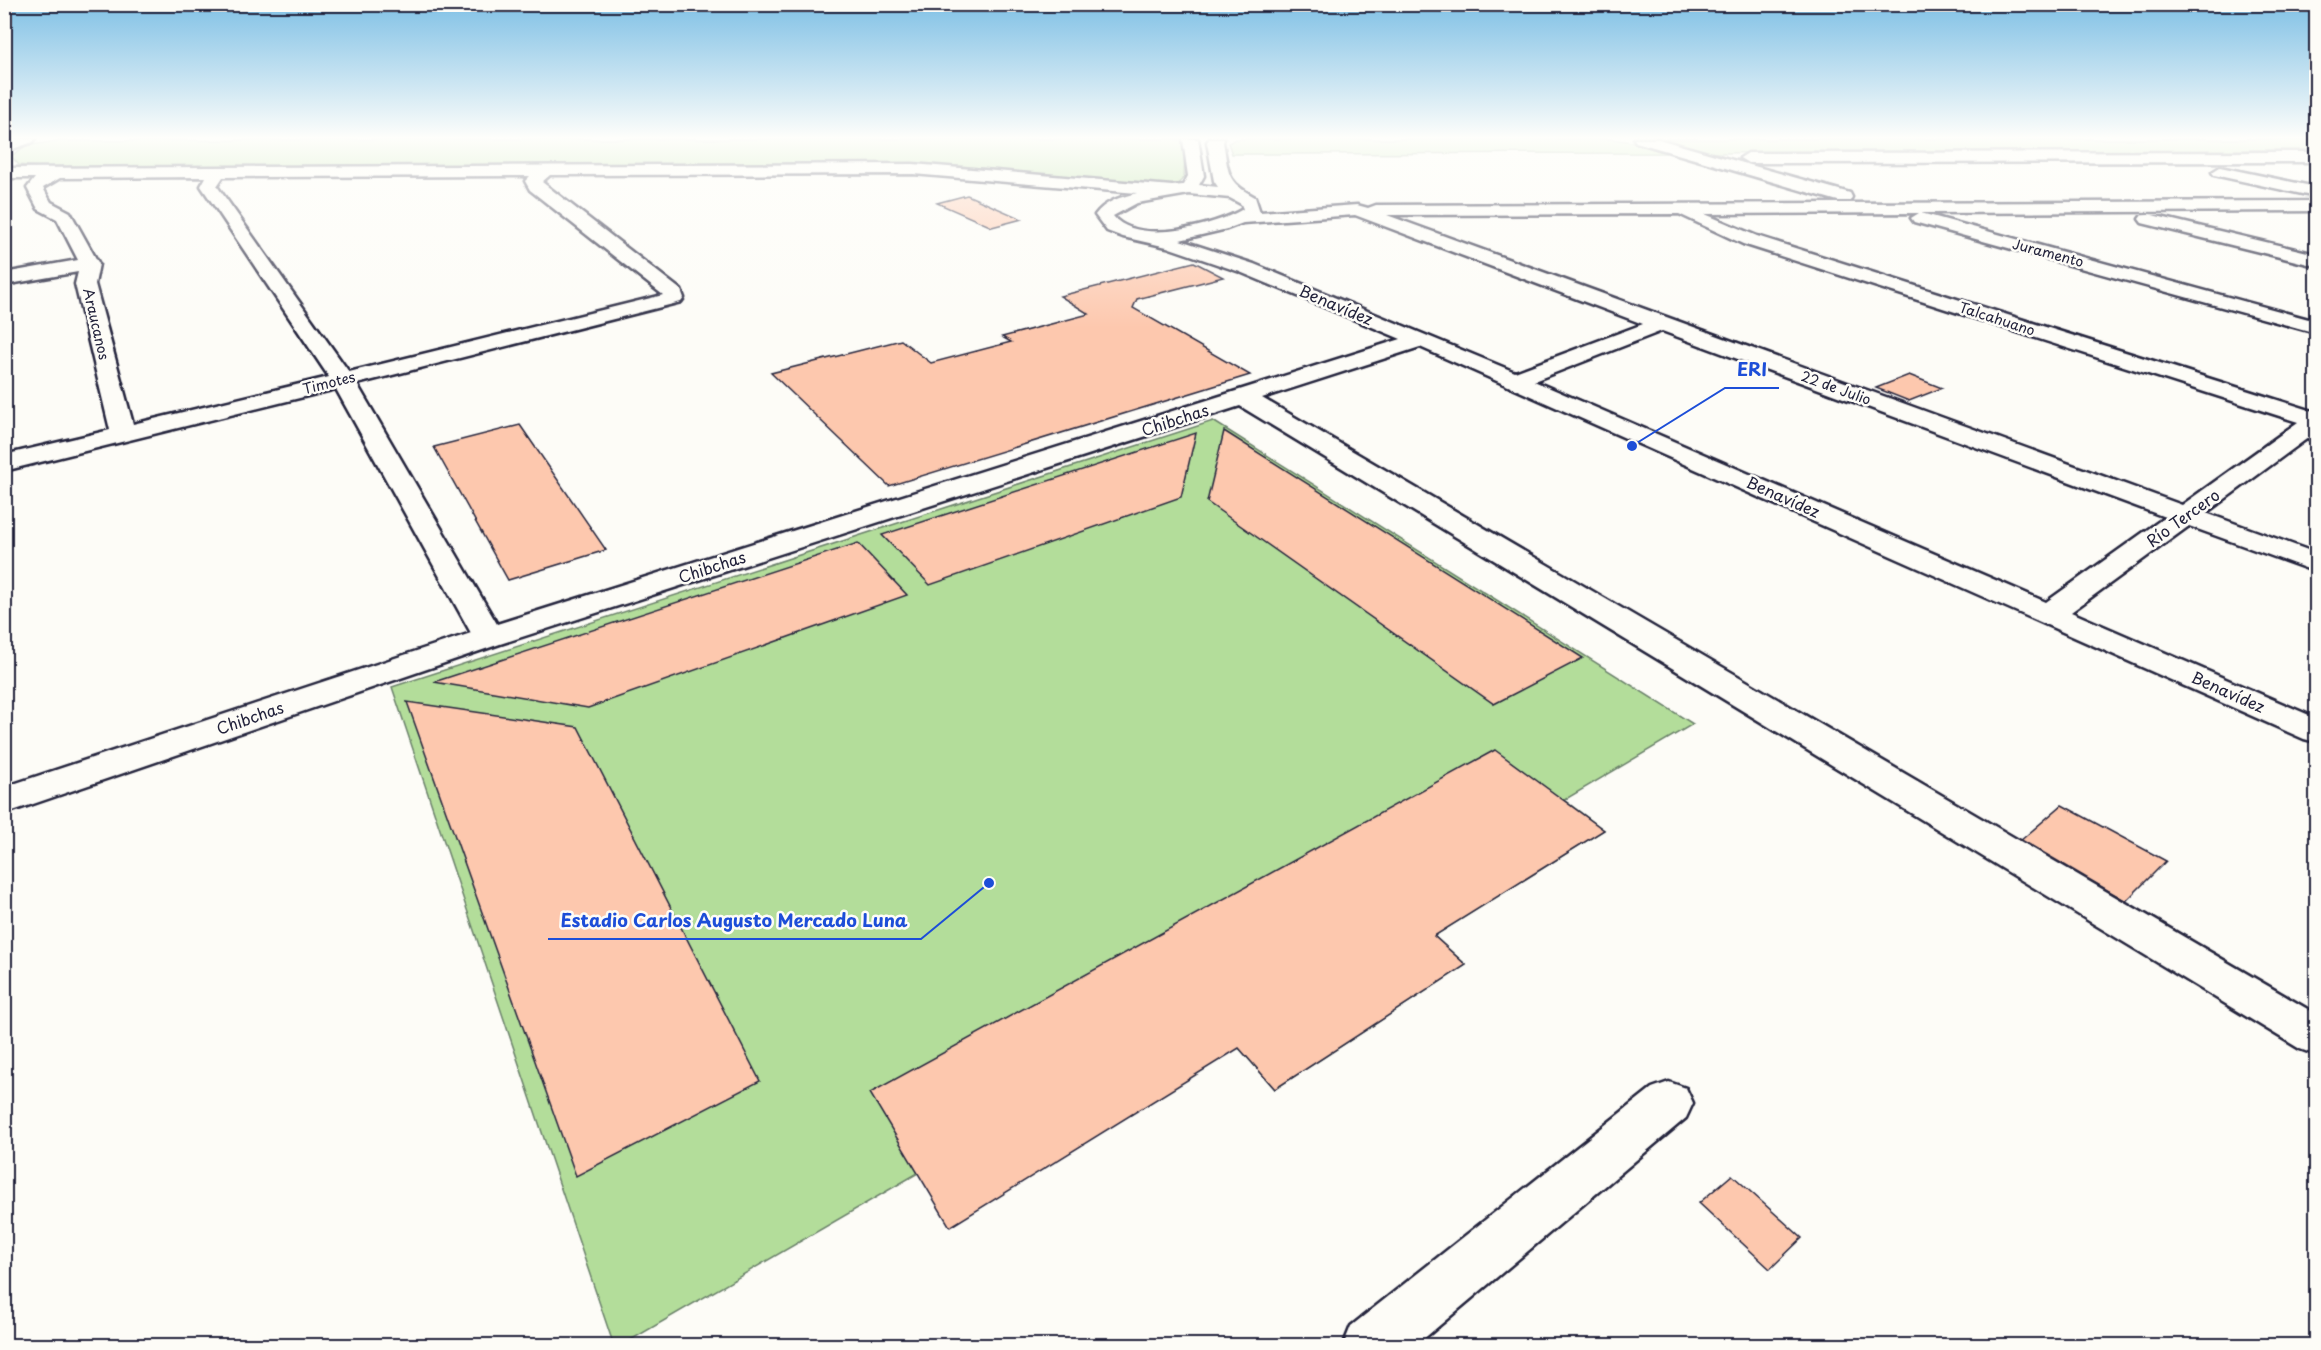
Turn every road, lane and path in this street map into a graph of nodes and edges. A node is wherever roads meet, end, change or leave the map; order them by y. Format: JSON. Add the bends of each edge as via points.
{"nodes":[{"id":1,"x":42,"y":202,"type":"edge"},
{"id":2,"x":220,"y":202,"type":"edge"},
{"id":3,"x":556,"y":202,"type":"edge"},
{"id":4,"x":1128,"y":202,"type":"edge"},
{"id":5,"x":1233,"y":202,"type":"edge"},
{"id":6,"x":1863,"y":202,"type":"edge"},
{"id":7,"x":1242,"y":204,"type":"junction"},
{"id":8,"x":2316,"y":206,"type":"edge"},
{"id":9,"x":1881,"y":207,"type":"junction"},
{"id":10,"x":2100,"y":207,"type":"junction"},
{"id":11,"x":1357,"y":210,"type":"junction"},
{"id":12,"x":1681,"y":210,"type":"junction"},
{"id":13,"x":1091,"y":214,"type":"dead end"},
{"id":14,"x":1224,"y":225,"type":"junction"},
{"id":15,"x":1119,"y":229,"type":"junction"},
{"id":16,"x":2316,"y":260,"type":"edge"},
{"id":17,"x":88,"y":264,"type":"junction"},
{"id":18,"x":1247,"y":268,"type":"junction"},
{"id":19,"x":4,"y":279,"type":"edge"},
{"id":20,"x":1662,"y":324,"type":"junction"},
{"id":21,"x":2316,"y":327,"type":"edge"},
{"id":22,"x":1421,"y":340,"type":"junction"},
{"id":23,"x":342,"y":379,"type":"junction"},
{"id":24,"x":1516,"y":380,"type":"junction"},
{"id":25,"x":1244,"y":398,"type":"junction"},
{"id":26,"x":2316,"y":421,"type":"edge"},
{"id":27,"x":123,"y":434,"type":"junction"},
{"id":28,"x":4,"y":463,"type":"edge"},
{"id":29,"x":2187,"y":515,"type":"junction"},
{"id":30,"x":2316,"y":563,"type":"edge"},
{"id":31,"x":2049,"y":614,"type":"junction"},
{"id":32,"x":489,"y":637,"type":"junction"},
{"id":33,"x":2316,"y":730,"type":"edge"},
{"id":34,"x":4,"y":801,"type":"edge"},
{"id":35,"x":2316,"y":1036,"type":"edge"},
{"id":36,"x":1669,"y":1103,"type":"dead end"},
{"id":37,"x":1371,"y":1346,"type":"edge"}],
"edges":[{"from":1,"to":17,"type":"street","name":"Araucanos","via":[[64,216]]},
{"from":2,"to":23,"type":"street"},
{"from":3,"to":23,"type":"street","name":"Timotes","via":[[674,294],[674,298]]},
{"from":4,"to":15,"type":"street","via":[[1115,205],[1104,215]]},
{"from":5,"to":7,"type":"street"},
{"from":6,"to":9,"type":"street","name":"Juramento"},
{"from":7,"to":11,"type":"street"},
{"from":7,"to":14,"type":"street"},
{"from":8,"to":10,"type":"street"},
{"from":9,"to":10,"type":"street"},
{"from":9,"to":12,"type":"street"},
{"from":9,"to":21,"type":"street","name":"Juramento"},
{"from":10,"to":16,"type":"street"},
{"from":11,"to":12,"type":"street"},
{"from":11,"to":20,"type":"street","name":"22 de Julio"},
{"from":12,"to":26,"type":"street","name":"Talcahuano","via":[[1750,240]]},
{"from":13,"to":15,"type":"street"},
{"from":14,"to":15,"type":"street","via":[[1173,236]]},
{"from":14,"to":18,"type":"street","name":"Benavídez","via":[[1219,239],[1223,248]]},
{"from":15,"to":18,"type":"street","name":"Benavídez"},
{"from":17,"to":19,"type":"street"},
{"from":17,"to":27,"type":"street","name":"Araucanos","via":[[85,284]]},
{"from":18,"to":22,"type":"street","name":"Benavídez"},
{"from":20,"to":24,"type":"street"},
{"from":20,"to":29,"type":"street","name":"22 de Julio"},
{"from":22,"to":24,"type":"street","name":"Benavídez"},
{"from":22,"to":25,"type":"street","name":"Chibchas"},
{"from":23,"to":27,"type":"street","name":"Timotes"},
{"from":23,"to":32,"type":"street"},
{"from":24,"to":31,"type":"street","name":"Benavídez"},
{"from":25,"to":32,"type":"street","name":"Chibchas"},
{"from":25,"to":35,"type":"street"},
{"from":26,"to":29,"type":"street","name":"Río Tercero"},
{"from":27,"to":28,"type":"street","name":"Timotes"},
{"from":29,"to":30,"type":"street","name":"22 de Julio"},
{"from":29,"to":31,"type":"street","name":"Río Tercero"},
{"from":31,"to":33,"type":"street","name":"Benavídez"},
{"from":32,"to":34,"type":"street","name":"Chibchas"},
{"from":36,"to":37,"type":"street"}]}
